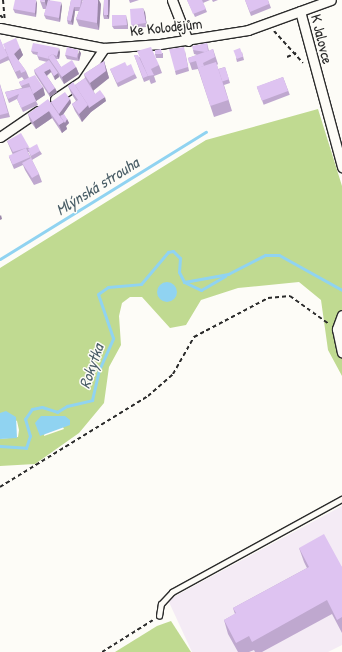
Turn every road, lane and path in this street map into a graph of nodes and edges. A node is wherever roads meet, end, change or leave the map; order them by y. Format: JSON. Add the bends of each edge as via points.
{"nodes":[{"id":1,"x":3,"y":0,"type":"edge"},
{"id":2,"x":172,"y":0,"type":"edge"},
{"id":3,"x":331,"y":0,"type":"edge"},
{"id":4,"x":300,"y":11,"type":"junction"},
{"id":5,"x":0,"y":14,"type":"edge"},
{"id":6,"x":5,"y":20,"type":"junction"},
{"id":7,"x":266,"y":23,"type":"junction"},
{"id":8,"x":3,"y":29,"type":"edge"},
{"id":9,"x":188,"y":41,"type":"junction"},
{"id":10,"x":104,"y":48,"type":"junction"},
{"id":11,"x":287,"y":57,"type":"dead end"},
{"id":12,"x":0,"y":137,"type":"edge"},
{"id":13,"x":342,"y":167,"type":"edge"},
{"id":14,"x":342,"y":315,"type":"edge"},
{"id":15,"x":337,"y":329,"type":"junction"},
{"id":16,"x":342,"y":352,"type":"edge"},
{"id":17,"x":0,"y":487,"type":"edge"},
{"id":18,"x":342,"y":499,"type":"edge"},
{"id":19,"x":159,"y":616,"type":"joint"},
{"id":20,"x":102,"y":652,"type":"edge"}],
"edges":[{"from":1,"to":6,"type":"path"},
{"from":2,"to":9,"type":"street"},
{"from":3,"to":4,"type":"street","name":"Ke Kolodějům"},
{"from":4,"to":7,"type":"street","name":"Ke Kolodějům"},
{"from":4,"to":13,"type":"street","name":"K Jalovce"},
{"from":5,"to":6,"type":"path"},
{"from":6,"to":8,"type":"path"},
{"from":7,"to":9,"type":"street","name":"Ke Kolodějům"},
{"from":7,"to":11,"type":"path","via":[[296,53]]},
{"from":8,"to":10,"type":"street","name":"Ke Kolodějům"},
{"from":9,"to":10,"type":"street","name":"Ke Kolodějům"},
{"from":10,"to":12,"type":"street","via":[[82,81]]},
{"from":14,"to":15,"type":"street"},
{"from":15,"to":16,"type":"street"},
{"from":15,"to":17,"type":"path","via":[[290,296],[268,298],[203,331],[188,343],[173,374],[152,392]]},
{"from":18,"to":19,"type":"lane","via":[[172,592],[161,604]]},
{"from":19,"to":20,"type":"path"}]}
